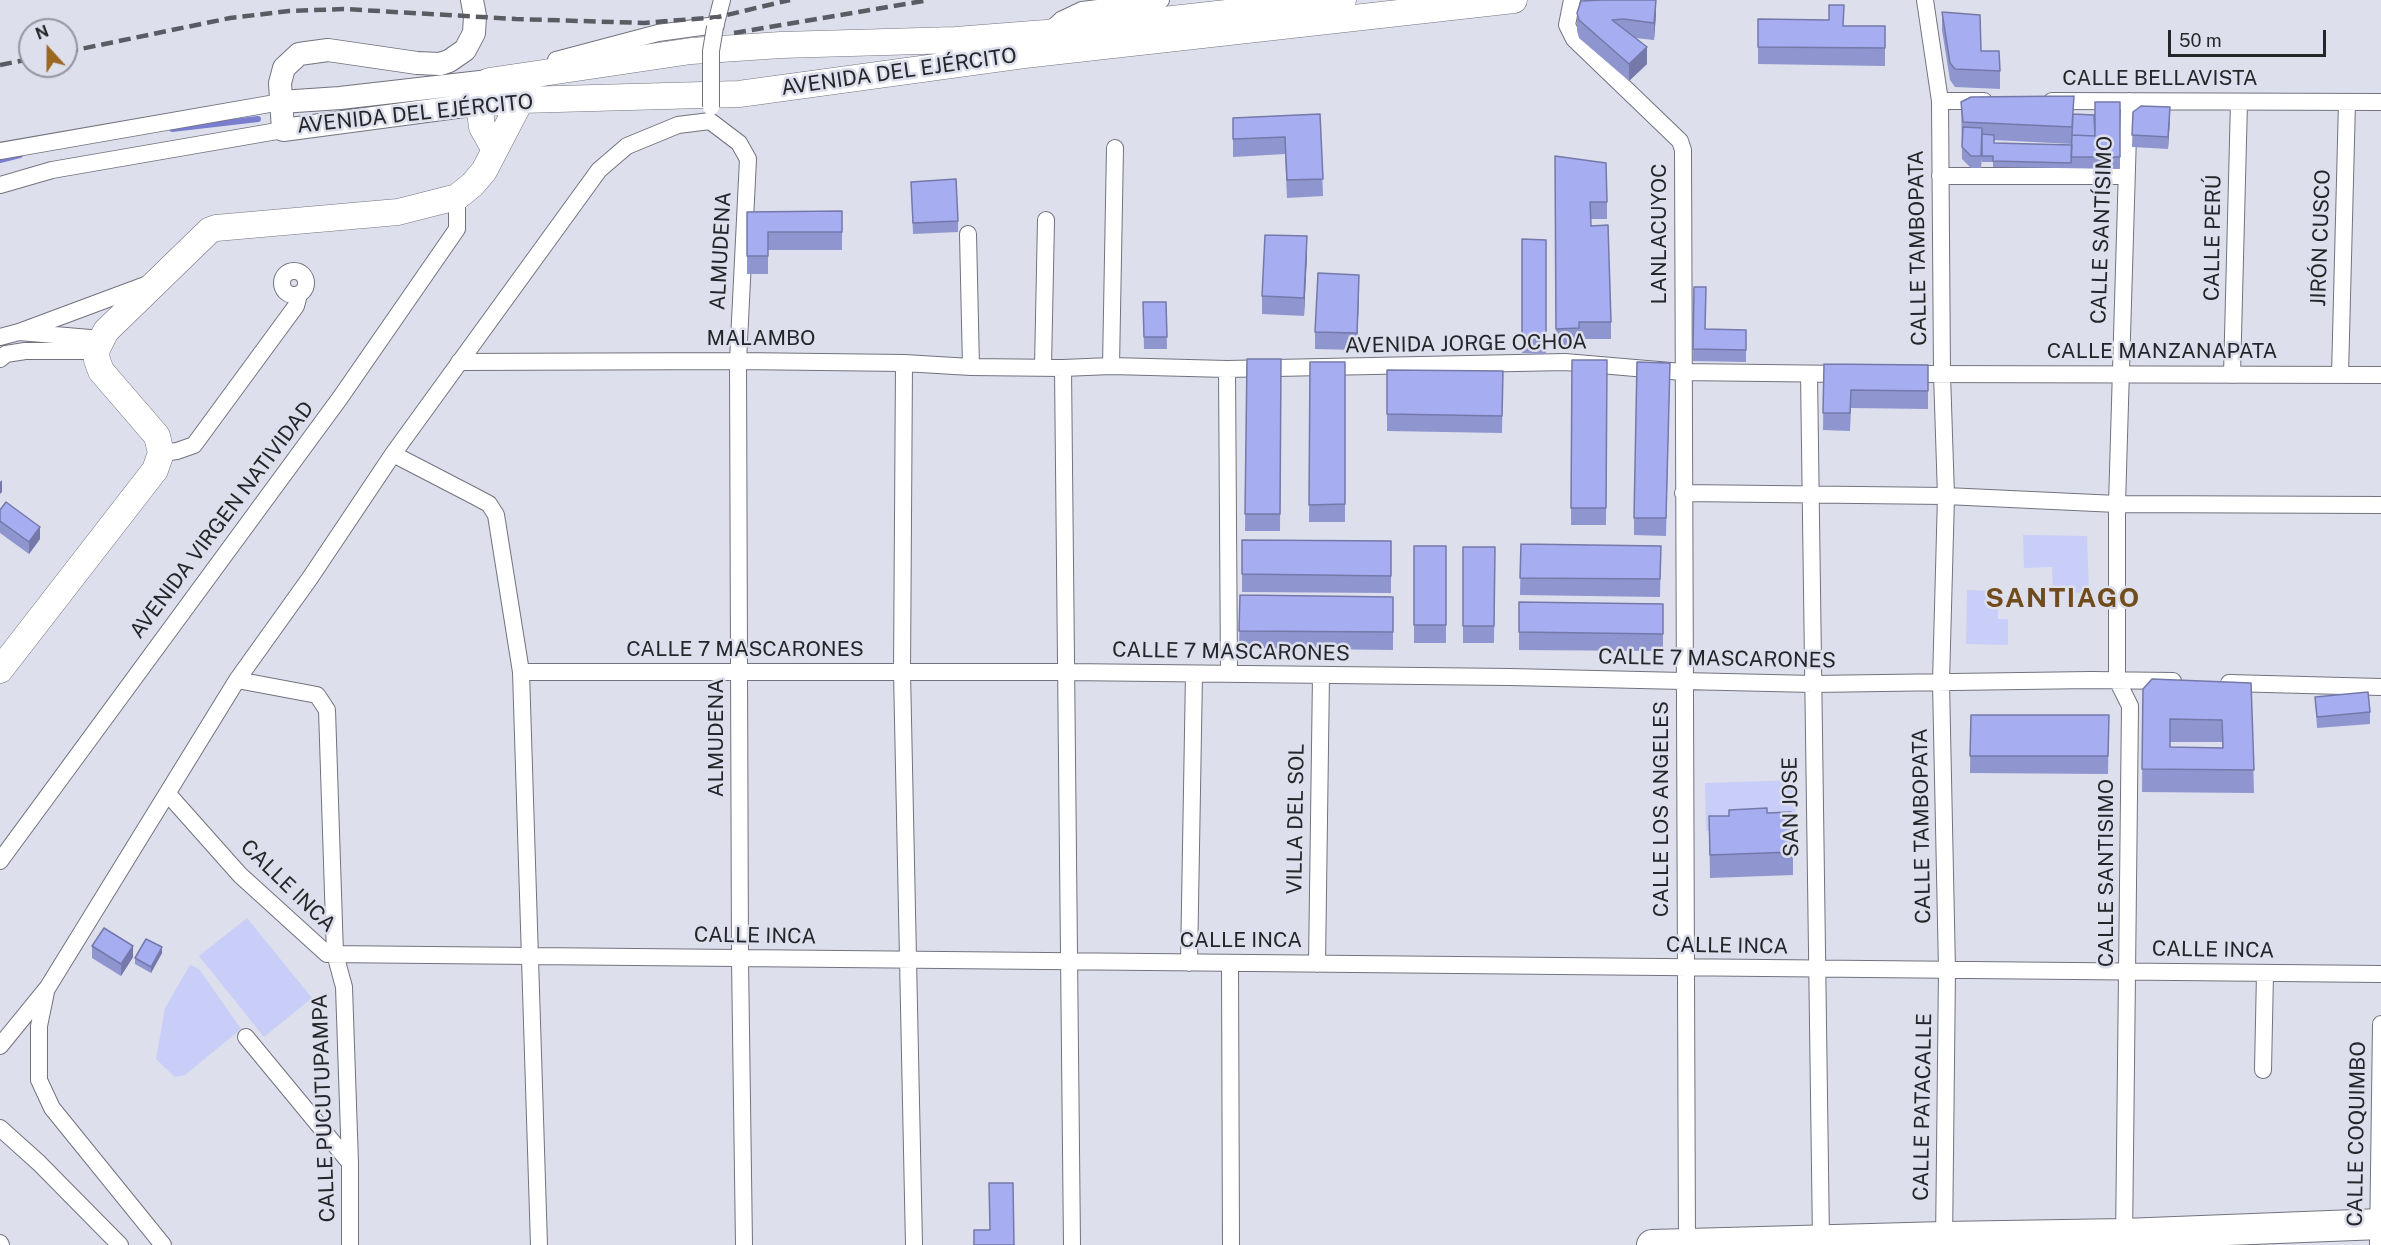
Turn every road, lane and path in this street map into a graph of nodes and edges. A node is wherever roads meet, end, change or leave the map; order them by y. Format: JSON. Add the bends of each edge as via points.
{"nodes":[{"id":1,"x":471,"y":0,"type":"edge"},
{"id":2,"x":722,"y":0,"type":"edge"},
{"id":3,"x":1161,"y":0,"type":"edge"},
{"id":4,"x":1343,"y":0,"type":"edge"},
{"id":5,"x":1514,"y":0,"type":"edge"},
{"id":6,"x":1572,"y":0,"type":"edge"},
{"id":7,"x":1925,"y":0,"type":"edge"},
{"id":8,"x":715,"y":26,"type":"junction"},
{"id":9,"x":1046,"y":33,"type":"junction"},
{"id":10,"x":520,"y":88,"type":"junction"},
{"id":11,"x":484,"y":92,"type":"junction"},
{"id":12,"x":1940,"y":101,"type":"junction"},
{"id":13,"x":1999,"y":101,"type":"edge"},
{"id":14,"x":2034,"y":101,"type":"edge"},
{"id":15,"x":2129,"y":101,"type":"junction"},
{"id":16,"x":281,"y":102,"type":"junction"},
{"id":17,"x":2239,"y":102,"type":"junction"},
{"id":18,"x":2347,"y":102,"type":"junction"},
{"id":19,"x":2381,"y":102,"type":"edge"},
{"id":20,"x":711,"y":114,"type":"junction"},
{"id":21,"x":283,"y":130,"type":"junction"},
{"id":22,"x":1115,"y":148,"type":"dead end"},
{"id":23,"x":495,"y":150,"type":"junction"},
{"id":24,"x":0,"y":151,"type":"edge"},
{"id":25,"x":1940,"y":176,"type":"junction"},
{"id":26,"x":2126,"y":176,"type":"junction"},
{"id":27,"x":0,"y":185,"type":"edge"},
{"id":28,"x":457,"y":197,"type":"junction"},
{"id":29,"x":1046,"y":220,"type":"dead end"},
{"id":30,"x":969,"y":234,"type":"dead end"},
{"id":31,"x":160,"y":279,"type":"junction"},
{"id":32,"x":299,"y":295,"type":"dead end"},
{"id":33,"x":19,"y":332,"type":"junction"},
{"id":34,"x":0,"y":337,"type":"edge"},
{"id":35,"x":99,"y":345,"type":"junction"},
{"id":36,"x":0,"y":359,"type":"edge"},
{"id":37,"x":738,"y":361,"type":"junction"},
{"id":38,"x":459,"y":362,"type":"junction"},
{"id":39,"x":904,"y":363,"type":"junction"},
{"id":40,"x":1111,"y":366,"type":"junction"},
{"id":41,"x":971,"y":367,"type":"junction"},
{"id":42,"x":1043,"y":367,"type":"junction"},
{"id":43,"x":1063,"y":368,"type":"junction"},
{"id":44,"x":1227,"y":369,"type":"junction"},
{"id":45,"x":1682,"y":372,"type":"junction"},
{"id":46,"x":1809,"y":374,"type":"junction"},
{"id":47,"x":1864,"y":374,"type":"edge"},
{"id":48,"x":1886,"y":374,"type":"edge"},
{"id":49,"x":1942,"y":374,"type":"junction"},
{"id":50,"x":2121,"y":374,"type":"junction"},
{"id":51,"x":2232,"y":375,"type":"junction"},
{"id":52,"x":2340,"y":375,"type":"junction"},
{"id":53,"x":2381,"y":375,"type":"edge"},
{"id":54,"x":161,"y":453,"type":"junction"},
{"id":55,"x":393,"y":454,"type":"junction"},
{"id":56,"x":1683,"y":493,"type":"junction"},
{"id":57,"x":1811,"y":495,"type":"junction"},
{"id":58,"x":1946,"y":496,"type":"junction"},
{"id":59,"x":2116,"y":504,"type":"junction"},
{"id":60,"x":2381,"y":505,"type":"edge"},
{"id":61,"x":0,"y":670,"type":"edge"},
{"id":62,"x":521,"y":672,"type":"junction"},
{"id":63,"x":740,"y":672,"type":"junction"},
{"id":64,"x":902,"y":672,"type":"junction"},
{"id":65,"x":1067,"y":672,"type":"junction"},
{"id":66,"x":1194,"y":674,"type":"junction"},
{"id":67,"x":1229,"y":674,"type":"junction"},
{"id":68,"x":1321,"y":675,"type":"junction"},
{"id":69,"x":237,"y":680,"type":"junction"},
{"id":70,"x":2117,"y":680,"type":"junction"},
{"id":71,"x":1684,"y":682,"type":"junction"},
{"id":72,"x":1941,"y":682,"type":"junction"},
{"id":73,"x":2194,"y":682,"type":"edge"},
{"id":74,"x":2216,"y":682,"type":"edge"},
{"id":75,"x":1813,"y":684,"type":"junction"},
{"id":76,"x":2381,"y":687,"type":"edge"},
{"id":77,"x":168,"y":794,"type":"junction"},
{"id":78,"x":0,"y":861,"type":"edge"},
{"id":79,"x":335,"y":954,"type":"junction"},
{"id":80,"x":529,"y":957,"type":"junction"},
{"id":81,"x":740,"y":958,"type":"junction"},
{"id":82,"x":907,"y":960,"type":"junction"},
{"id":83,"x":1068,"y":962,"type":"junction"},
{"id":84,"x":1189,"y":963,"type":"junction"},
{"id":85,"x":1230,"y":963,"type":"junction"},
{"id":86,"x":1317,"y":964,"type":"junction"},
{"id":87,"x":1686,"y":968,"type":"junction"},
{"id":88,"x":1816,"y":969,"type":"junction"},
{"id":89,"x":1947,"y":970,"type":"junction"},
{"id":90,"x":2129,"y":972,"type":"junction"},
{"id":91,"x":2265,"y":973,"type":"junction"},
{"id":92,"x":2381,"y":974,"type":"edge"},
{"id":93,"x":48,"y":987,"type":"junction"},
{"id":94,"x":2381,"y":1024,"type":"edge"},
{"id":95,"x":246,"y":1037,"type":"dead end"},
{"id":96,"x":0,"y":1046,"type":"edge"},
{"id":97,"x":2263,"y":1070,"type":"dead end"},
{"id":98,"x":0,"y":1128,"type":"edge"},
{"id":99,"x":350,"y":1163,"type":"junction"},
{"id":100,"x":2379,"y":1231,"type":"edge"},
{"id":101,"x":1821,"y":1240,"type":"junction"},
{"id":102,"x":2124,"y":1240,"type":"edge"},
{"id":103,"x":1944,"y":1241,"type":"edge"},
{"id":104,"x":1687,"y":1244,"type":"edge"},
{"id":105,"x":120,"y":1245,"type":"edge"},
{"id":106,"x":163,"y":1245,"type":"edge"},
{"id":107,"x":350,"y":1245,"type":"edge"},
{"id":108,"x":539,"y":1245,"type":"edge"},
{"id":109,"x":744,"y":1245,"type":"edge"},
{"id":110,"x":914,"y":1245,"type":"edge"},
{"id":111,"x":1072,"y":1245,"type":"edge"},
{"id":112,"x":1231,"y":1245,"type":"edge"},
{"id":113,"x":1652,"y":1245,"type":"edge"}],
"edges":[{"from":1,"to":16,"type":"main road","via":[[474,33],[465,50],[449,61],[417,63],[328,50],[299,54],[284,68]]},
{"from":2,"to":8,"type":"street"},
{"from":3,"to":9,"type":"street","via":[[1082,10]]},
{"from":4,"to":9,"type":"main road","name":"AVENIDA DEL EJÉRCITO"},
{"from":5,"to":10,"type":"main road","name":"AVENIDA DEL EJÉRCITO","via":[[1024,55],[739,94]]},
{"from":6,"to":45,"type":"street","name":"LANLACUYOC","via":[[1568,25],[1574,39],[1682,146]]},
{"from":7,"to":12,"type":"street","name":"CALLE TAMBOPATA"},
{"from":8,"to":11,"type":"street","via":[[658,33],[514,69]]},
{"from":8,"to":20,"type":"street","bridge":true},
{"from":9,"to":10,"type":"main road","name":"AVENIDA DEL EJÉRCITO","via":[[691,51]]},
{"from":10,"to":11,"type":"main road","name":"AVENIDA DEL EJÉRCITO"},
{"from":10,"to":23,"type":"main road"},
{"from":11,"to":16,"type":"main road","name":"AVENIDA DEL EJÉRCITO"},
{"from":11,"to":21,"type":"main road","name":"AVENIDA DEL EJÉRCITO"},
{"from":11,"to":23,"type":"main road","via":[[482,127]]},
{"from":12,"to":13,"type":"street"},
{"from":12,"to":25,"type":"street","name":"CALLE TAMBOPATA"},
{"from":14,"to":15,"type":"street","name":"CALLE BELLAVISTA"},
{"from":15,"to":17,"type":"street","name":"CALLE BELLAVISTA"},
{"from":15,"to":26,"type":"street","name":"CALLE SANTÍSIMO"},
{"from":16,"to":21,"type":"main road"},
{"from":16,"to":24,"type":"street"},
{"from":17,"to":18,"type":"street","name":"CALLE BELLAVISTA"},
{"from":17,"to":51,"type":"street","name":"CALLE PERÚ"},
{"from":18,"to":19,"type":"street","name":"CALLE BELLAVISTA"},
{"from":18,"to":52,"type":"street","name":"JIRÓN CUSCO"},
{"from":20,"to":37,"type":"street","name":"ALMUDENA","via":[[739,143],[748,159]]},
{"from":20,"to":38,"type":"street","via":[[627,146],[599,170]]},
{"from":21,"to":27,"type":"street","via":[[52,170]]},
{"from":22,"to":40,"type":"street"},
{"from":23,"to":28,"type":"main road","via":[[478,178]]},
{"from":25,"to":26,"type":"street"},
{"from":25,"to":49,"type":"street","name":"CALLE TAMBOPATA"},
{"from":26,"to":50,"type":"street","name":"CALLE SANTÍSIMO"},
{"from":28,"to":31,"type":"main road","via":[[398,212],[221,226],[210,230]]},
{"from":28,"to":78,"type":"street","name":"AVENIDA VIRGEN NATIVIDAD","via":[[457,229],[340,398]]},
{"from":29,"to":42,"type":"street"},
{"from":30,"to":41,"type":"street"},
{"from":31,"to":33,"type":"street"},
{"from":31,"to":35,"type":"main road","via":[[106,331]]},
{"from":32,"to":54,"type":"street","via":[[296,306],[194,445]]},
{"from":33,"to":34,"type":"street"},
{"from":33,"to":35,"type":"street"},
{"from":35,"to":36,"type":"street","via":[[25,351]]},
{"from":35,"to":54,"type":"main road","via":[[97,360],[101,371],[157,436]]},
{"from":37,"to":38,"type":"street","name":"MALAMBO"},
{"from":37,"to":39,"type":"street","name":"MALAMBO"},
{"from":37,"to":63,"type":"street","name":"ALMUDENA"},
{"from":38,"to":55,"type":"street"},
{"from":39,"to":41,"type":"street","name":"MALAMBO"},
{"from":39,"to":64,"type":"street"},
{"from":40,"to":43,"type":"street","name":"AVENIDA JORGE OCHOA"},
{"from":40,"to":44,"type":"street","name":"AVENIDA JORGE OCHOA"},
{"from":41,"to":42,"type":"street","name":"MALAMBO"},
{"from":42,"to":43,"type":"street","name":"MALAMBO"},
{"from":43,"to":65,"type":"street"},
{"from":44,"to":45,"type":"street","name":"AVENIDA JORGE OCHOA","via":[[1565,362]]},
{"from":44,"to":67,"type":"street"},
{"from":45,"to":46,"type":"street","name":"AVENIDA JORGE OCHOA"},
{"from":45,"to":56,"type":"street","name":"CALLE LOS ANGELES"},
{"from":46,"to":47,"type":"street","name":"AVENIDA JORGE OCHOA"},
{"from":46,"to":57,"type":"street","name":"SAN JOSE"},
{"from":48,"to":49,"type":"street"},
{"from":49,"to":50,"type":"street","name":"CALLE MANZANAPATA"},
{"from":49,"to":58,"type":"street","name":"CALLE TAMBOPATA"},
{"from":50,"to":51,"type":"street","name":"CALLE MANZANAPATA"},
{"from":50,"to":59,"type":"street","name":"CALLE SANTÍSIMO"},
{"from":51,"to":52,"type":"street","name":"CALLE MANZANAPATA"},
{"from":52,"to":53,"type":"street","name":"CALLE MANZANAPATA"},
{"from":54,"to":61,"type":"main road","via":[[155,470]]},
{"from":55,"to":62,"type":"street","via":[[489,504],[496,515]]},
{"from":55,"to":69,"type":"street"},
{"from":56,"to":57,"type":"street"},
{"from":56,"to":71,"type":"street","name":"CALLE LOS ANGELES"},
{"from":57,"to":58,"type":"street"},
{"from":57,"to":75,"type":"street","name":"SAN JOSE"},
{"from":58,"to":59,"type":"street"},
{"from":58,"to":72,"type":"street","name":"CALLE TAMBOPATA"},
{"from":59,"to":60,"type":"street"},
{"from":59,"to":70,"type":"street","name":"CALLE SANTISIMO"},
{"from":62,"to":63,"type":"street","name":"CALLE 7 MASCARONES"},
{"from":62,"to":80,"type":"street"},
{"from":63,"to":64,"type":"street","name":"CALLE 7 MASCARONES"},
{"from":63,"to":81,"type":"street","name":"ALMUDENA"},
{"from":64,"to":65,"type":"street","name":"CALLE 7 MASCARONES"},
{"from":64,"to":82,"type":"street"},
{"from":65,"to":66,"type":"street","name":"CALLE 7 MASCARONES"},
{"from":65,"to":83,"type":"street"},
{"from":66,"to":67,"type":"street","name":"CALLE 7 MASCARONES"},
{"from":66,"to":84,"type":"street"},
{"from":67,"to":68,"type":"street","name":"CALLE 7 MASCARONES"},
{"from":68,"to":71,"type":"street","name":"CALLE 7 MASCARONES"},
{"from":68,"to":86,"type":"street","name":"VILLA DEL SOL"},
{"from":69,"to":77,"type":"street"},
{"from":69,"to":79,"type":"street","name":"CALLE PUCUTUPAMPA","via":[[317,695],[327,710]]},
{"from":70,"to":72,"type":"street","name":"CALLE 7 MASCARONES"},
{"from":70,"to":73,"type":"street","name":"CALLE 7 MASCARONES"},
{"from":70,"to":90,"type":"street","name":"CALLE SANTISIMO","via":[[2130,706]]},
{"from":71,"to":75,"type":"street","name":"CALLE 7 MASCARONES"},
{"from":71,"to":87,"type":"street","name":"CALLE LOS ANGELES"},
{"from":72,"to":75,"type":"street","name":"CALLE 7 MASCARONES"},
{"from":72,"to":89,"type":"street","name":"CALLE TAMBOPATA"},
{"from":74,"to":76,"type":"street"},
{"from":75,"to":88,"type":"street","name":"SAN JOSE"},
{"from":77,"to":79,"type":"street","name":"CALLE INCA","via":[[240,874],[327,954]]},
{"from":77,"to":93,"type":"street"},
{"from":79,"to":80,"type":"street","name":"CALLE INCA"},
{"from":79,"to":99,"type":"street","name":"CALLE PUCUTUPAMPA","via":[[344,987]]},
{"from":80,"to":81,"type":"street","name":"CALLE INCA"},
{"from":80,"to":108,"type":"street"},
{"from":81,"to":82,"type":"street","name":"CALLE INCA"},
{"from":81,"to":109,"type":"street","name":"ALMUDENA"},
{"from":82,"to":83,"type":"street","name":"CALLE INCA"},
{"from":82,"to":110,"type":"street"},
{"from":83,"to":84,"type":"street","name":"CALLE INCA"},
{"from":83,"to":111,"type":"street"},
{"from":84,"to":85,"type":"street","name":"CALLE INCA"},
{"from":85,"to":86,"type":"street","name":"CALLE INCA"},
{"from":85,"to":112,"type":"street"},
{"from":86,"to":87,"type":"street","name":"CALLE INCA"},
{"from":87,"to":88,"type":"street","name":"CALLE INCA"},
{"from":87,"to":104,"type":"street","name":"CALLE LOS ANGELES"},
{"from":88,"to":89,"type":"street","name":"CALLE INCA"},
{"from":88,"to":101,"type":"street","name":"SAN JOSE"},
{"from":89,"to":90,"type":"street","name":"CALLE INCA"},
{"from":89,"to":103,"type":"street","name":"CALLE PATACALLE"},
{"from":90,"to":91,"type":"street","name":"CALLE INCA"},
{"from":90,"to":102,"type":"street","name":"CALLE SANTISIMO"},
{"from":91,"to":92,"type":"street","name":"CALLE INCA"},
{"from":91,"to":97,"type":"street"},
{"from":93,"to":96,"type":"street"},
{"from":93,"to":106,"type":"street","via":[[39,1026],[39,1080],[52,1108]]},
{"from":94,"to":100,"type":"street","name":"CALLE COQUIMBO"},
{"from":95,"to":99,"type":"street"},
{"from":98,"to":105,"type":"street"},
{"from":99,"to":107,"type":"street","name":"CALLE PUCUTUPAMPA"},
{"from":100,"to":102,"type":"highway"},
{"from":101,"to":103,"type":"highway"},
{"from":101,"to":104,"type":"highway"},
{"from":102,"to":103,"type":"highway"},
{"from":104,"to":113,"type":"highway"}]}
